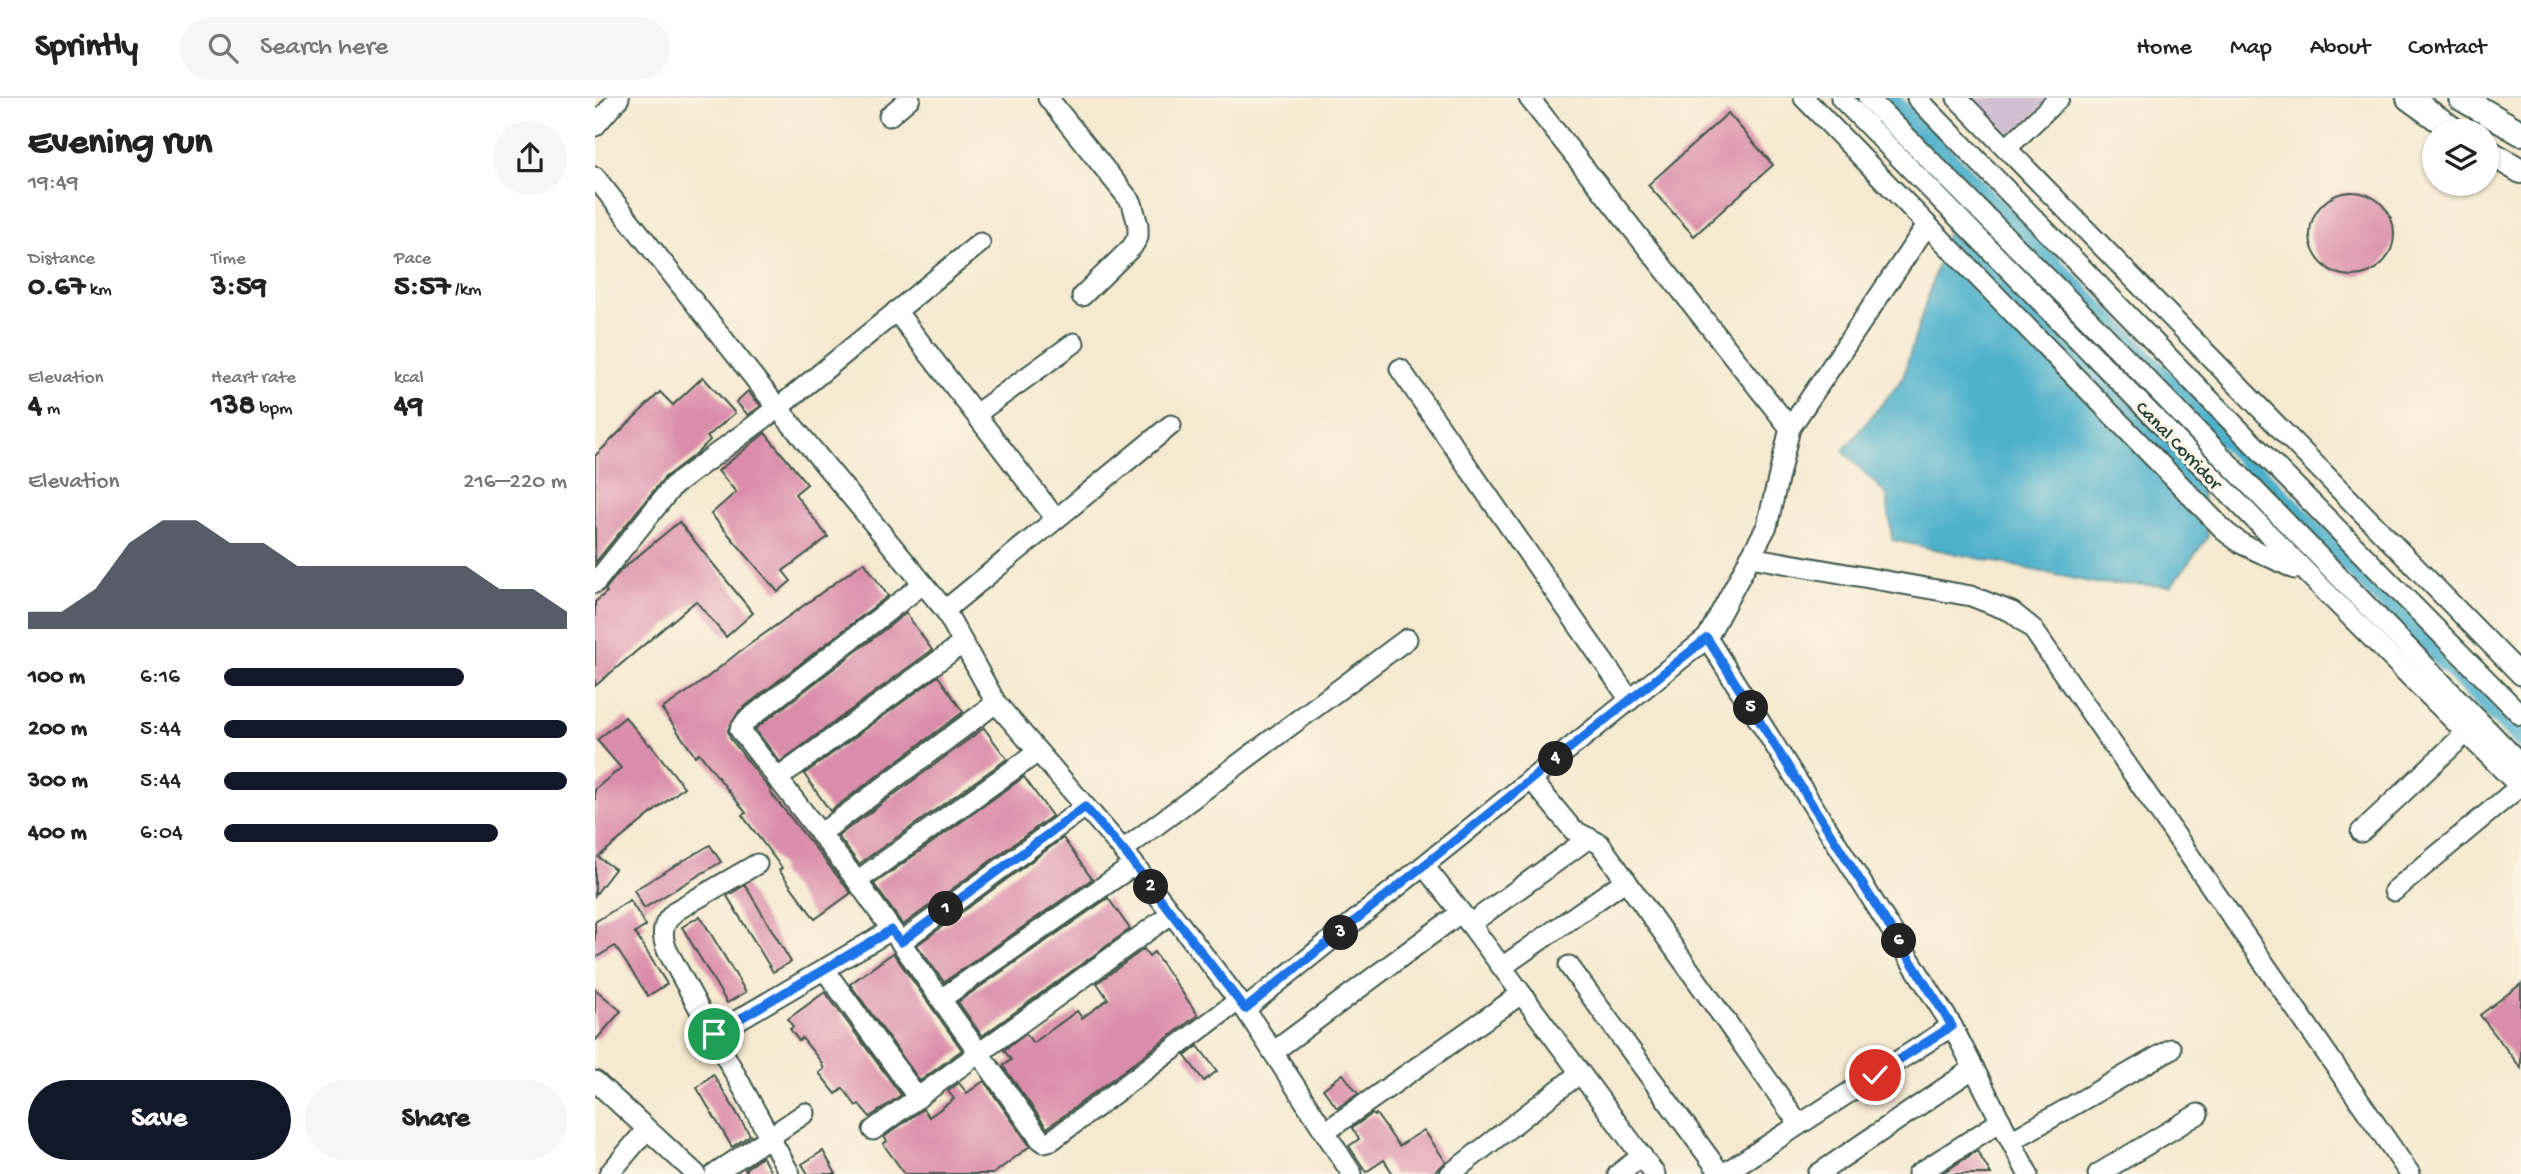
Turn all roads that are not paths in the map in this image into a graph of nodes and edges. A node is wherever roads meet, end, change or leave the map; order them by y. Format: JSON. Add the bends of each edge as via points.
{"nodes":[{"id":1,"x":619,"y":98,"type":"edge"},
{"id":2,"x":910,"y":98,"type":"edge"},
{"id":3,"x":1048,"y":98,"type":"edge"},
{"id":4,"x":1529,"y":98,"type":"edge"},
{"id":5,"x":1804,"y":98,"type":"edge"},
{"id":6,"x":1841,"y":98,"type":"edge"},
{"id":7,"x":1868,"y":98,"type":"edge"},
{"id":8,"x":1917,"y":98,"type":"edge"},
{"id":9,"x":1957,"y":98,"type":"edge"},
{"id":10,"x":2059,"y":98,"type":"edge"},
{"id":11,"x":2409,"y":98,"type":"edge"},
{"id":12,"x":2461,"y":98,"type":"edge"},
{"id":13,"x":889,"y":116,"type":"dead end"},
{"id":14,"x":2438,"y":119,"type":"edge"},
{"id":15,"x":595,"y":126,"type":"edge"},
{"id":16,"x":2521,"y":133,"type":"edge"},
{"id":17,"x":2007,"y":148,"type":"junction"},
{"id":18,"x":2499,"y":158,"type":"edge"},
{"id":19,"x":2521,"y":172,"type":"edge"},
{"id":20,"x":595,"y":177,"type":"edge"},
{"id":21,"x":1927,"y":225,"type":"junction"},
{"id":22,"x":980,"y":243,"type":"dead end"},
{"id":23,"x":1082,"y":296,"type":"dead end"},
{"id":24,"x":896,"y":311,"type":"junction"},
{"id":25,"x":1074,"y":343,"type":"dead end"},
{"id":26,"x":1400,"y":369,"type":"dead end"},
{"id":27,"x":778,"y":408,"type":"junction"},
{"id":28,"x":976,"y":414,"type":"junction"},
{"id":29,"x":1171,"y":425,"type":"dead end"},
{"id":30,"x":1790,"y":428,"type":"junction"},
{"id":31,"x":1056,"y":519,"type":"junction"},
{"id":32,"x":1750,"y":557,"type":"junction"},
{"id":33,"x":2309,"y":575,"type":"junction"},
{"id":34,"x":595,"y":583,"type":"edge"},
{"id":35,"x":923,"y":584,"type":"junction"},
{"id":36,"x":945,"y":610,"type":"junction"},
{"id":37,"x":1707,"y":638,"type":"junction"},
{"id":38,"x":1407,"y":639,"type":"dead end"},
{"id":39,"x":963,"y":643,"type":"junction"},
{"id":40,"x":2521,"y":675,"type":"edge"},
{"id":41,"x":1630,"y":700,"type":"junction"},
{"id":42,"x":996,"y":703,"type":"junction"},
{"id":43,"x":2521,"y":715,"type":"edge"},
{"id":44,"x":2466,"y":733,"type":"junction"},
{"id":45,"x":1038,"y":752,"type":"junction"},
{"id":46,"x":2521,"y":764,"type":"edge"},
{"id":47,"x":777,"y":779,"type":"junction"},
{"id":48,"x":1531,"y":779,"type":"junction"},
{"id":49,"x":2520,"y":788,"type":"edge"},
{"id":50,"x":1085,"y":807,"type":"junction"},
{"id":51,"x":2361,"y":832,"type":"dead end"},
{"id":52,"x":820,"y":834,"type":"junction"},
{"id":53,"x":1588,"y":838,"type":"junction"},
{"id":54,"x":1129,"y":857,"type":"junction"},
{"id":55,"x":757,"y":864,"type":"dead end"},
{"id":56,"x":1424,"y":866,"type":"junction"},
{"id":57,"x":1626,"y":880,"type":"junction"},
{"id":58,"x":857,"y":881,"type":"junction"},
{"id":59,"x":2394,"y":891,"type":"dead end"},
{"id":60,"x":1171,"y":914,"type":"junction"},
{"id":61,"x":1465,"y":919,"type":"junction"},
{"id":62,"x":896,"y":936,"type":"junction"},
{"id":63,"x":1569,"y":966,"type":"dead end"},
{"id":64,"x":1501,"y":967,"type":"junction"},
{"id":65,"x":824,"y":969,"type":"junction"},
{"id":66,"x":1521,"y":994,"type":"junction"},
{"id":67,"x":941,"y":999,"type":"junction"},
{"id":68,"x":1242,"y":1005,"type":"junction"},
{"id":69,"x":1952,"y":1026,"type":"junction"},
{"id":70,"x":714,"y":1034,"type":"junction"},
{"id":71,"x":2171,"y":1049,"type":"dead end"},
{"id":72,"x":1273,"y":1052,"type":"junction"},
{"id":73,"x":980,"y":1053,"type":"junction"},
{"id":74,"x":1974,"y":1068,"type":"junction"},
{"id":75,"x":1580,"y":1073,"type":"junction"},
{"id":76,"x":595,"y":1082,"type":"edge"},
{"id":77,"x":918,"y":1098,"type":"junction"},
{"id":78,"x":805,"y":1113,"type":"dead end"},
{"id":79,"x":2198,"y":1114,"type":"dead end"},
{"id":80,"x":2001,"y":1121,"type":"junction"},
{"id":81,"x":1799,"y":1124,"type":"junction"},
{"id":82,"x":647,"y":1129,"type":"junction"},
{"id":83,"x":873,"y":1130,"type":"dead end"},
{"id":84,"x":1325,"y":1132,"type":"junction"},
{"id":85,"x":771,"y":1136,"type":"junction"},
{"id":86,"x":2011,"y":1141,"type":"junction"},
{"id":87,"x":1642,"y":1156,"type":"junction"},
{"id":88,"x":693,"y":1173,"type":"edge"},
{"id":89,"x":609,"y":1174,"type":"edge"},
{"id":90,"x":715,"y":1174,"type":"edge"},
{"id":91,"x":790,"y":1174,"type":"edge"},
{"id":92,"x":1352,"y":1174,"type":"edge"},
{"id":93,"x":1450,"y":1174,"type":"edge"},
{"id":94,"x":1618,"y":1174,"type":"edge"},
{"id":95,"x":1655,"y":1174,"type":"edge"},
{"id":96,"x":1722,"y":1174,"type":"edge"},
{"id":97,"x":1818,"y":1174,"type":"edge"},
{"id":98,"x":1918,"y":1174,"type":"edge"},
{"id":99,"x":2028,"y":1174,"type":"edge"},
{"id":100,"x":2098,"y":1174,"type":"edge"},
{"id":101,"x":2410,"y":1174,"type":"edge"}],
"edges":[{"from":1,"to":15,"type":"street"},
{"from":2,"to":13,"type":"street"},
{"from":3,"to":23,"type":"street","via":[[1132,203],[1138,225],[1132,247]]},
{"from":4,"to":30,"type":"street"},
{"from":5,"to":21,"type":"street"},
{"from":6,"to":33,"type":"street","name":"Canal Corridor"},
{"from":7,"to":46,"type":"street"},
{"from":8,"to":43,"type":"street"},
{"from":9,"to":17,"type":"street"},
{"from":10,"to":17,"type":"street"},
{"from":11,"to":14,"type":"main road"},
{"from":12,"to":16,"type":"main road"},
{"from":17,"to":40,"type":"street"},
{"from":18,"to":19,"type":"main road"},
{"from":20,"to":27,"type":"street"},
{"from":21,"to":30,"type":"street"},
{"from":21,"to":33,"type":"street","via":[[2227,533]]},
{"from":22,"to":24,"type":"street"},
{"from":24,"to":27,"type":"street"},
{"from":24,"to":28,"type":"street"},
{"from":25,"to":28,"type":"street"},
{"from":26,"to":41,"type":"street"},
{"from":27,"to":34,"type":"street","via":[[673,486]]},
{"from":27,"to":35,"type":"street"},
{"from":28,"to":31,"type":"street"},
{"from":29,"to":31,"type":"street"},
{"from":30,"to":32,"type":"street","via":[[1767,526]]},
{"from":31,"to":36,"type":"street"},
{"from":32,"to":37,"type":"street"},
{"from":32,"to":101,"type":"street","via":[[1971,596],[2012,612],[2032,628]]},
{"from":33,"to":44,"type":"street","name":"Canal Corridor"},
{"from":35,"to":36,"type":"street"},
{"from":35,"to":47,"type":"street","via":[[741,726]]},
{"from":36,"to":39,"type":"street"},
{"from":37,"to":41,"type":"street"},
{"from":37,"to":69,"type":"street"},
{"from":38,"to":54,"type":"street"},
{"from":39,"to":42,"type":"street"},
{"from":39,"to":47,"type":"street"},
{"from":41,"to":48,"type":"street"},
{"from":42,"to":45,"type":"street"},
{"from":42,"to":52,"type":"street"},
{"from":44,"to":49,"type":"street","name":"Canal Corridor"},
{"from":44,"to":51,"type":"street"},
{"from":45,"to":50,"type":"street"},
{"from":45,"to":58,"type":"street"},
{"from":47,"to":52,"type":"street"},
{"from":48,"to":53,"type":"street","via":[[1573,830]]},
{"from":48,"to":56,"type":"street"},
{"from":49,"to":59,"type":"street"},
{"from":50,"to":54,"type":"street"},
{"from":50,"to":62,"type":"street"},
{"from":52,"to":58,"type":"street"},
{"from":53,"to":57,"type":"street","via":[[1600,844]]},
{"from":53,"to":61,"type":"street"},
{"from":54,"to":60,"type":"street"},
{"from":54,"to":67,"type":"street"},
{"from":55,"to":70,"type":"street","via":[[677,910],[663,928],[667,950]]},
{"from":56,"to":61,"type":"street"},
{"from":56,"to":68,"type":"street"},
{"from":57,"to":64,"type":"street"},
{"from":57,"to":81,"type":"street"},
{"from":58,"to":62,"type":"street"},
{"from":60,"to":68,"type":"street"},
{"from":60,"to":73,"type":"street"},
{"from":61,"to":64,"type":"street"},
{"from":61,"to":72,"type":"street"},
{"from":62,"to":65,"type":"street"},
{"from":62,"to":67,"type":"street"},
{"from":63,"to":96,"type":"street"},
{"from":64,"to":66,"type":"street"},
{"from":65,"to":70,"type":"street"},
{"from":65,"to":77,"type":"street"},
{"from":66,"to":75,"type":"street"},
{"from":66,"to":84,"type":"street"},
{"from":67,"to":73,"type":"street"},
{"from":68,"to":72,"type":"street"},
{"from":68,"to":73,"type":"street","via":[[1048,1142],[1040,1139]]},
{"from":69,"to":74,"type":"street"},
{"from":69,"to":81,"type":"street"},
{"from":70,"to":85,"type":"street"},
{"from":71,"to":86,"type":"street"},
{"from":72,"to":84,"type":"street"},
{"from":73,"to":77,"type":"street"},
{"from":74,"to":80,"type":"street"},
{"from":74,"to":97,"type":"street"},
{"from":75,"to":87,"type":"street"},
{"from":75,"to":93,"type":"street"},
{"from":76,"to":82,"type":"street"},
{"from":77,"to":83,"type":"street"},
{"from":78,"to":85,"type":"street"},
{"from":79,"to":100,"type":"street"},
{"from":80,"to":86,"type":"street"},
{"from":80,"to":98,"type":"street"},
{"from":81,"to":96,"type":"street"},
{"from":82,"to":88,"type":"street"},
{"from":82,"to":89,"type":"street"},
{"from":84,"to":92,"type":"street"},
{"from":85,"to":90,"type":"street"},
{"from":85,"to":91,"type":"street"},
{"from":86,"to":99,"type":"street"},
{"from":87,"to":94,"type":"street"},
{"from":87,"to":95,"type":"street"}]}
